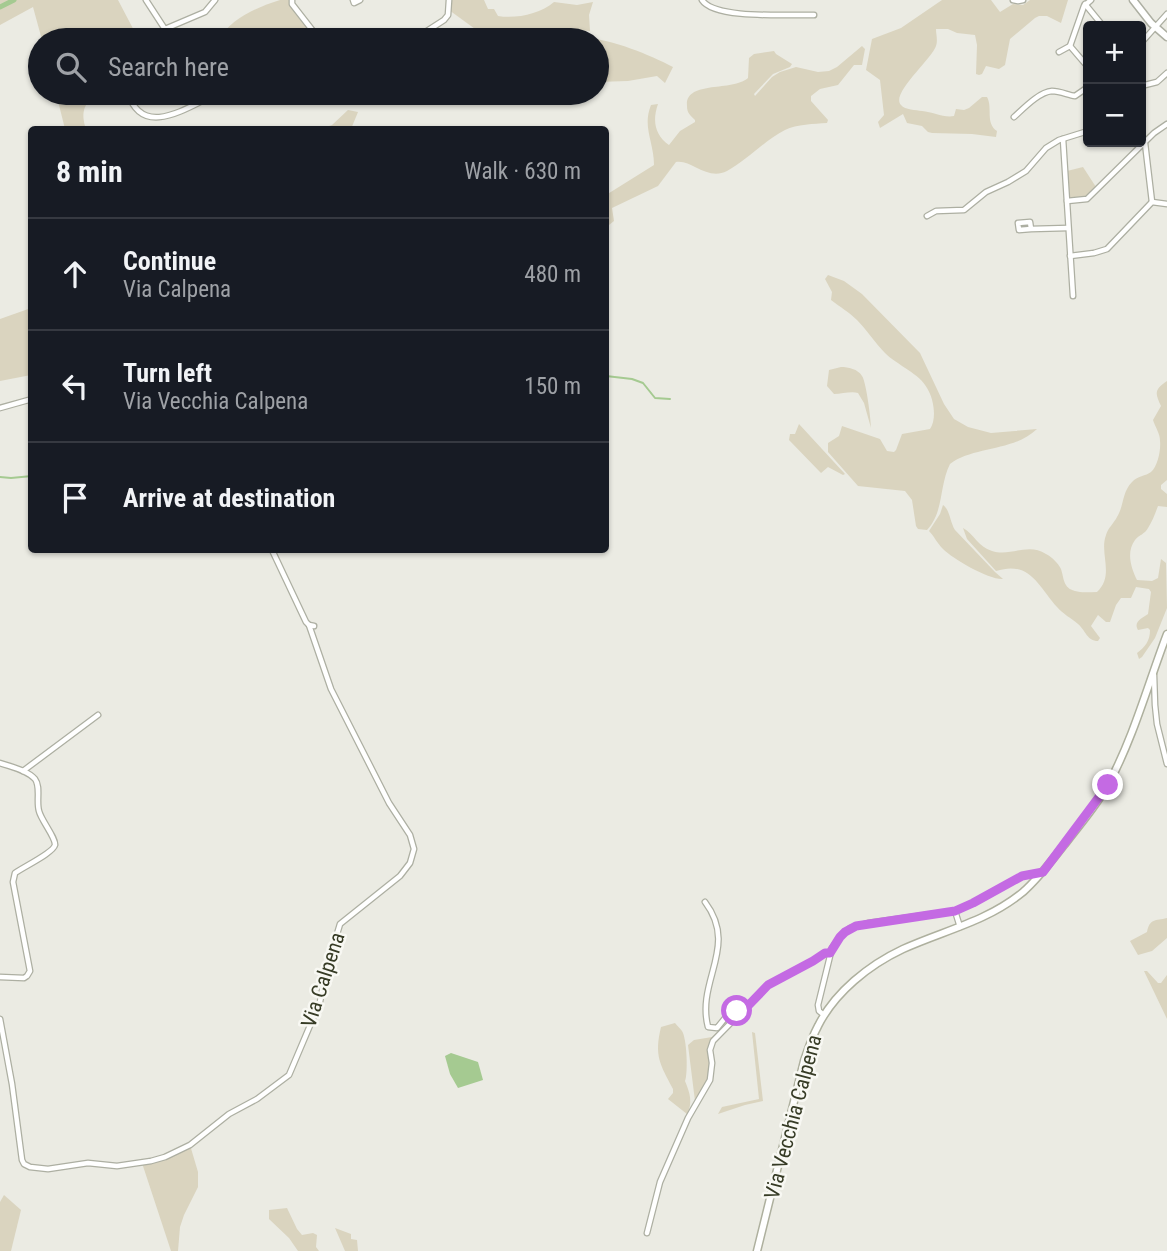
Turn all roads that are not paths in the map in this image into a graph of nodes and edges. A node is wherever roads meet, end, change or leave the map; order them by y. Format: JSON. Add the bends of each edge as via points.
{"nodes":[{"id":1,"x":146,"y":0,"type":"edge"},
{"id":2,"x":215,"y":0,"type":"edge"},
{"id":3,"x":292,"y":0,"type":"edge"},
{"id":4,"x":353,"y":0,"type":"edge"},
{"id":5,"x":360,"y":0,"type":"edge"},
{"id":6,"x":449,"y":0,"type":"edge"},
{"id":7,"x":702,"y":0,"type":"edge"},
{"id":8,"x":1013,"y":0,"type":"edge"},
{"id":9,"x":1023,"y":0,"type":"edge"},
{"id":10,"x":1091,"y":0,"type":"edge"},
{"id":11,"x":1133,"y":0,"type":"edge"},
{"id":12,"x":1085,"y":4,"type":"junction"},
{"id":13,"x":1167,"y":14,"type":"edge"},
{"id":14,"x":814,"y":15,"type":"dead end"},
{"id":15,"x":1099,"y":21,"type":"edge"},
{"id":16,"x":1156,"y":27,"type":"junction"},
{"id":17,"x":163,"y":28,"type":"edge"},
{"id":18,"x":166,"y":28,"type":"edge"},
{"id":19,"x":311,"y":28,"type":"edge"},
{"id":20,"x":432,"y":28,"type":"edge"},
{"id":21,"x":1167,"y":37,"type":"edge"},
{"id":22,"x":1146,"y":38,"type":"edge"},
{"id":23,"x":1070,"y":46,"type":"junction"},
{"id":24,"x":1059,"y":52,"type":"dead end"},
{"id":25,"x":1083,"y":61,"type":"edge"},
{"id":26,"x":1167,"y":73,"type":"edge"},
{"id":27,"x":1146,"y":84,"type":"edge"},
{"id":28,"x":1083,"y":90,"type":"edge"},
{"id":29,"x":135,"y":105,"type":"edge"},
{"id":30,"x":195,"y":105,"type":"edge"},
{"id":31,"x":1014,"y":117,"type":"dead end"},
{"id":32,"x":1167,"y":124,"type":"edge"},
{"id":33,"x":1083,"y":133,"type":"edge"},
{"id":34,"x":1063,"y":139,"type":"junction"},
{"id":35,"x":1146,"y":141,"type":"edge"},
{"id":36,"x":1140,"y":147,"type":"edge"},
{"id":37,"x":1146,"y":147,"type":"edge"},
{"id":38,"x":1067,"y":201,"type":"junction"},
{"id":39,"x":1152,"y":202,"type":"junction"},
{"id":40,"x":1167,"y":204,"type":"edge"},
{"id":41,"x":928,"y":216,"type":"dead end"},
{"id":42,"x":1068,"y":228,"type":"junction"},
{"id":43,"x":1031,"y":229,"type":"dead end"},
{"id":44,"x":1070,"y":256,"type":"junction"},
{"id":45,"x":1073,"y":296,"type":"dead end"},
{"id":46,"x":28,"y":399,"type":"edge"},
{"id":47,"x":0,"y":408,"type":"edge"},
{"id":48,"x":273,"y":553,"type":"edge"},
{"id":49,"x":1167,"y":635,"type":"edge"},
{"id":50,"x":1153,"y":671,"type":"junction"},
{"id":51,"x":98,"y":715,"type":"dead end"},
{"id":52,"x":0,"y":763,"type":"edge"},
{"id":53,"x":1167,"y":764,"type":"edge"},
{"id":54,"x":23,"y":772,"type":"junction"},
{"id":55,"x":1043,"y":872,"type":"junction"},
{"id":56,"x":705,"y":902,"type":"dead end"},
{"id":57,"x":955,"y":911,"type":"junction"},
{"id":58,"x":960,"y":927,"type":"junction"},
{"id":59,"x":830,"y":953,"type":"junction"},
{"id":60,"x":0,"y":977,"type":"edge"},
{"id":61,"x":740,"y":1010,"type":"junction"},
{"id":62,"x":824,"y":1015,"type":"junction"},
{"id":63,"x":0,"y":1019,"type":"edge"},
{"id":64,"x":647,"y":1233,"type":"dead end"},
{"id":65,"x":757,"y":1251,"type":"edge"}],
"edges":[{"from":1,"to":17,"type":"street"},
{"from":2,"to":18,"type":"street","via":[[205,12]]},
{"from":3,"to":19,"type":"street"},
{"from":4,"to":5,"type":"street"},
{"from":6,"to":20,"type":"street","via":[[444,20]]},
{"from":7,"to":14,"type":"street","via":[[709,7],[740,14]]},
{"from":8,"to":9,"type":"street"},
{"from":10,"to":12,"type":"street"},
{"from":11,"to":16,"type":"main road"},
{"from":12,"to":15,"type":"street"},
{"from":12,"to":23,"type":"street"},
{"from":13,"to":16,"type":"street"},
{"from":16,"to":21,"type":"main road"},
{"from":16,"to":22,"type":"street"},
{"from":23,"to":24,"type":"street"},
{"from":23,"to":25,"type":"street"},
{"from":26,"to":27,"type":"street"},
{"from":28,"to":31,"type":"street","via":[[1075,96],[1048,91]]},
{"from":29,"to":30,"type":"street","via":[[154,118]]},
{"from":32,"to":35,"type":"street"},
{"from":33,"to":34,"type":"street"},
{"from":34,"to":38,"type":"street"},
{"from":34,"to":41,"type":"street","via":[[1046,148],[1026,171],[967,208]]},
{"from":36,"to":38,"type":"street","via":[[1087,199]]},
{"from":37,"to":39,"type":"street"},
{"from":38,"to":42,"type":"street"},
{"from":39,"to":40,"type":"street"},
{"from":39,"to":44,"type":"street","via":[[1111,246]]},
{"from":42,"to":43,"type":"street"},
{"from":42,"to":44,"type":"street"},
{"from":44,"to":45,"type":"street"},
{"from":46,"to":47,"type":"street"},
{"from":48,"to":63,"type":"street","name":"Via Calpena","via":[[311,626],[331,689],[414,849],[411,863],[400,876],[340,924],[320,1002],[289,1075],[190,1145],[165,1157],[117,1166],[30,1167],[22,1160]]},
{"from":49,"to":50,"type":"main road","name":"Via Vecchia Calpena"},
{"from":50,"to":53,"type":"street","via":[[1157,724]]},
{"from":50,"to":55,"type":"main road","name":"Via Vecchia Calpena","via":[[1108,785]]},
{"from":51,"to":54,"type":"street"},
{"from":52,"to":54,"type":"street"},
{"from":54,"to":60,"type":"street","via":[[38,785],[39,811],[55,844],[15,873],[30,971],[24,978]]},
{"from":55,"to":57,"type":"street","via":[[1022,876]]},
{"from":55,"to":58,"type":"main road","name":"Via Vecchia Calpena","via":[[1009,903]]},
{"from":56,"to":61,"type":"street","via":[[717,927],[719,947],[706,999],[708,1027],[717,1028],[730,1012]]},
{"from":57,"to":58,"type":"street"},
{"from":57,"to":59,"type":"street","via":[[856,926],[840,937]]},
{"from":58,"to":62,"type":"main road","name":"Via Vecchia Calpena","via":[[876,964]]},
{"from":59,"to":61,"type":"street","via":[[768,985]]},
{"from":59,"to":62,"type":"street","via":[[818,1005]]},
{"from":61,"to":64,"type":"street","via":[[712,1043],[710,1080],[660,1182]]},
{"from":62,"to":65,"type":"main road","name":"Via Vecchia Calpena","via":[[804,1061]]}]}
